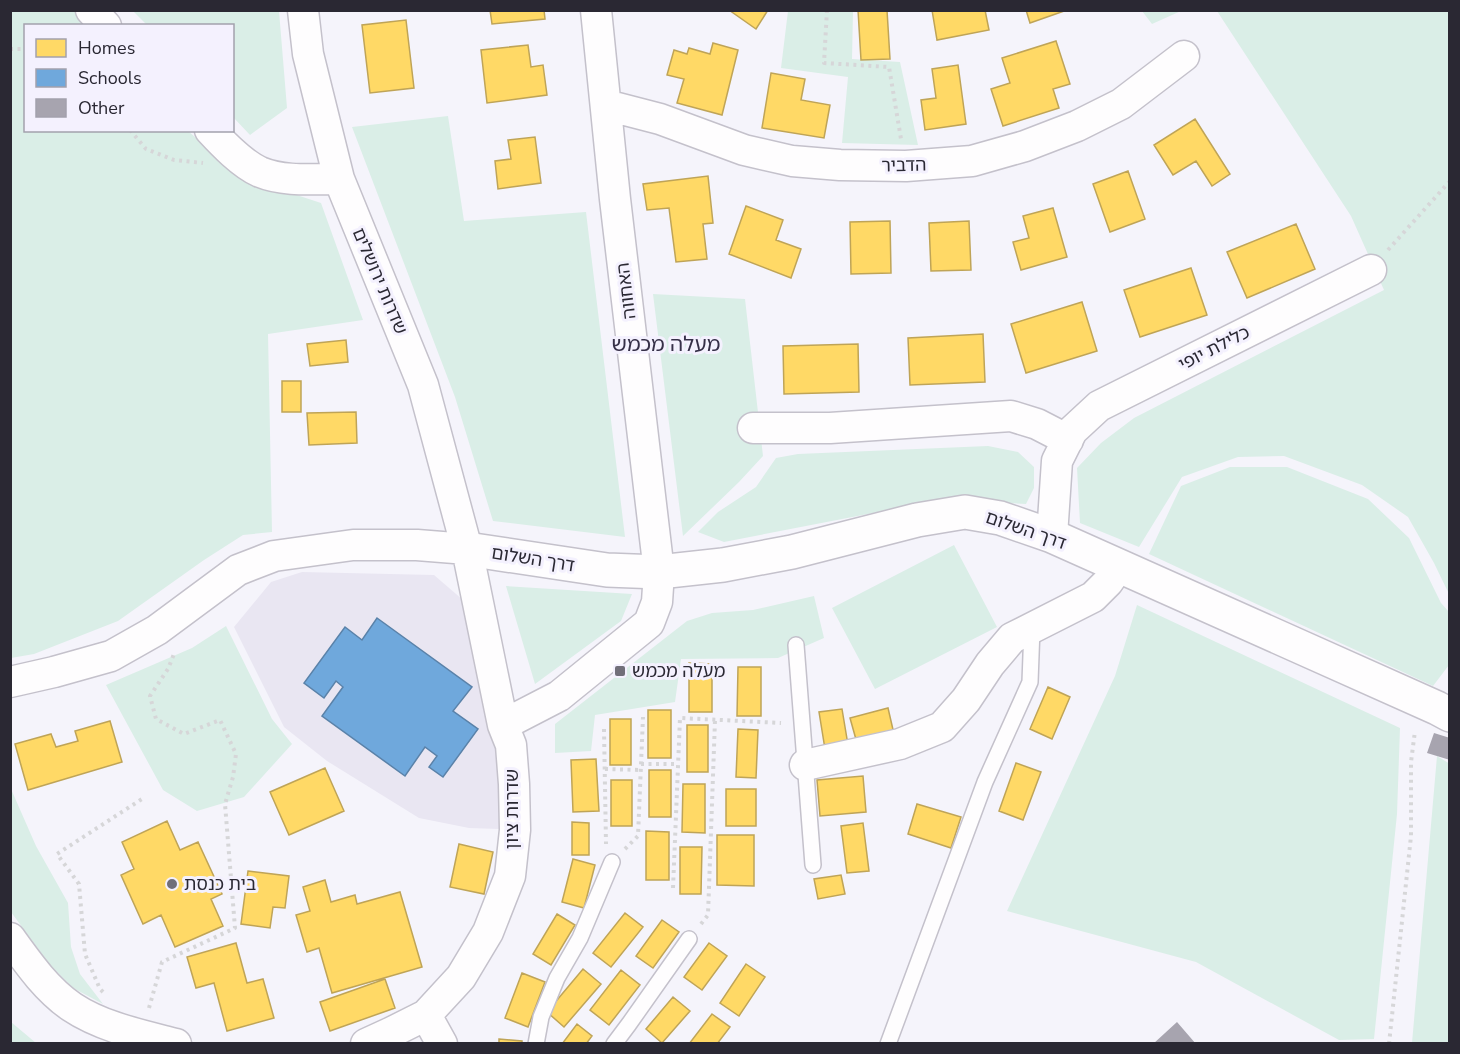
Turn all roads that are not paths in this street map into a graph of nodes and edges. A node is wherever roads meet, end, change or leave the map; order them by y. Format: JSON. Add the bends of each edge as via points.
{"nodes":[{"id":1,"x":91,"y":10,"type":"edge"},
{"id":2,"x":303,"y":10,"type":"edge"},
{"id":3,"x":596,"y":10,"type":"edge"},
{"id":4,"x":104,"y":24,"type":"edge"},
{"id":5,"x":1184,"y":56,"type":"dead end"},
{"id":6,"x":606,"y":105,"type":"junction"},
{"id":7,"x":212,"y":132,"type":"edge"},
{"id":8,"x":339,"y":179,"type":"junction"},
{"id":9,"x":1371,"y":270,"type":"road end"},
{"id":10,"x":753,"y":428,"type":"dead end"},
{"id":11,"x":1068,"y":440,"type":"junction"},
{"id":12,"x":1052,"y":536,"type":"junction"},
{"id":13,"x":467,"y":549,"type":"junction"},
{"id":14,"x":1119,"y":566,"type":"junction"},
{"id":15,"x":659,"y":572,"type":"junction"},
{"id":16,"x":1032,"y":628,"type":"junction"},
{"id":17,"x":796,"y":645,"type":"dead end"},
{"id":18,"x":10,"y":682,"type":"edge"},
{"id":19,"x":1449,"y":715,"type":"edge"},
{"id":20,"x":504,"y":725,"type":"junction"},
{"id":21,"x":805,"y":765,"type":"junction"},
{"id":22,"x":612,"y":862,"type":"road end"},
{"id":23,"x":813,"y":865,"type":"dead end"},
{"id":24,"x":10,"y":938,"type":"edge"},
{"id":25,"x":689,"y":939,"type":"road end"},
{"id":26,"x":426,"y":1015,"type":"junction"},
{"id":27,"x":176,"y":1044,"type":"edge"},
{"id":28,"x":366,"y":1044,"type":"edge"},
{"id":29,"x":442,"y":1044,"type":"edge"},
{"id":30,"x":536,"y":1044,"type":"edge"},
{"id":31,"x":614,"y":1044,"type":"edge"},
{"id":32,"x":888,"y":1044,"type":"edge"}],
"edges":[{"from":1,"to":4,"type":"street"},
{"from":2,"to":8,"type":"street","name":"שדרות ירושלים","via":[[308,54]]},
{"from":3,"to":6,"type":"street","name":"האחווה"},
{"from":5,"to":6,"type":"street","name":"הדביר","via":[[1121,104],[1077,126],[972,161],[906,166],[792,161],[744,150],[660,119]]},
{"from":6,"to":15,"type":"street","name":"האחווה"},
{"from":7,"to":8,"type":"street","via":[[232,153],[260,172],[289,179]]},
{"from":8,"to":13,"type":"street","name":"שדרות ירושלים","via":[[423,385]]},
{"from":9,"to":11,"type":"street","name":"כלילת יופי","via":[[1099,406],[1072,431]]},
{"from":10,"to":11,"type":"street","via":[[830,428],[1011,416]]},
{"from":11,"to":12,"type":"street","name":"כלילת יופי","via":[[1057,461]]},
{"from":12,"to":14,"type":"street","name":"דרך השלום"},
{"from":12,"to":15,"type":"street","name":"דרך השלום","via":[[1000,518],[965,512],[723,566]]},
{"from":13,"to":15,"type":"street","name":"דרך השלום","via":[[607,570]]},
{"from":13,"to":18,"type":"street","via":[[353,545],[274,556],[238,570],[157,630],[111,656]]},
{"from":13,"to":20,"type":"street","name":"שדרות ציון"},
{"from":14,"to":16,"type":"street","via":[[1093,597]]},
{"from":14,"to":19,"type":"street","name":"דרך השלום"},
{"from":15,"to":20,"type":"street","name":"האחווה","via":[[657,602],[649,623],[559,696]]},
{"from":16,"to":21,"type":"street","via":[[1012,638],[942,728],[900,744]]},
{"from":16,"to":32,"type":"lane","via":[[1030,682],[984,782]]},
{"from":17,"to":21,"type":"lane"},
{"from":20,"to":26,"type":"street","name":"שדרות ציון","via":[[511,746],[514,784],[510,876],[488,932],[460,976]]},
{"from":21,"to":23,"type":"lane"},
{"from":22,"to":30,"type":"lane","via":[[580,939],[557,978],[541,1017]]},
{"from":24,"to":27,"type":"street","via":[[49,987],[71,1006],[97,1020]]},
{"from":25,"to":31,"type":"lane"},
{"from":26,"to":28,"type":"street"},
{"from":26,"to":29,"type":"street"}]}
